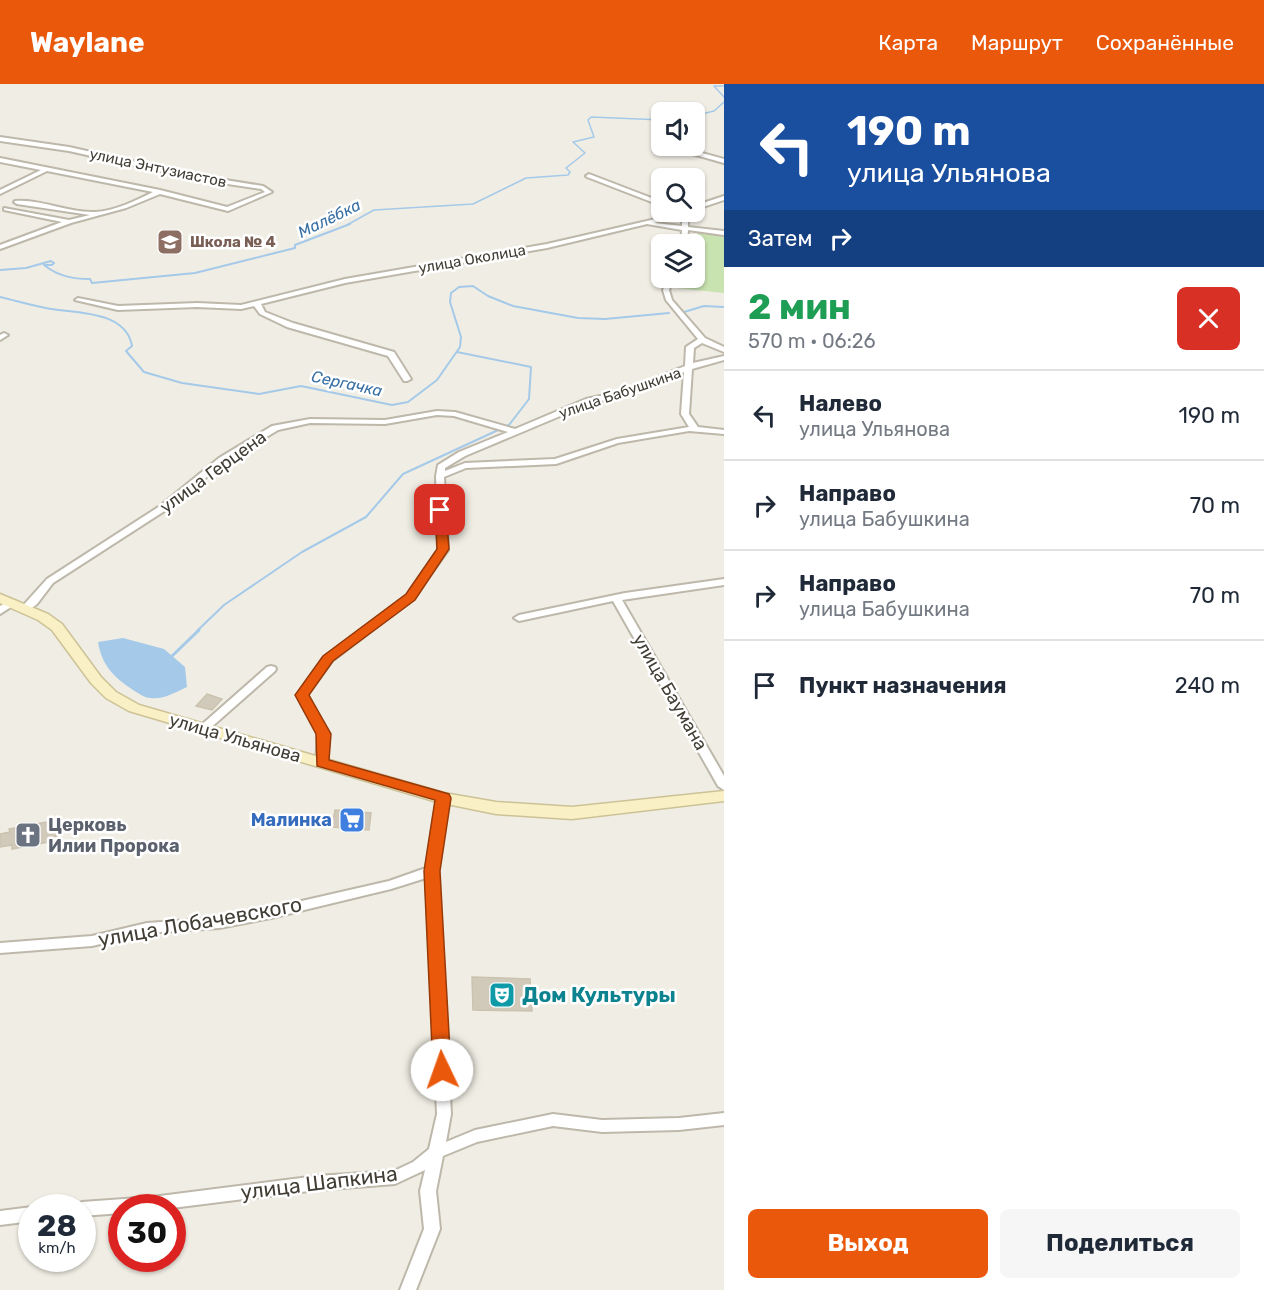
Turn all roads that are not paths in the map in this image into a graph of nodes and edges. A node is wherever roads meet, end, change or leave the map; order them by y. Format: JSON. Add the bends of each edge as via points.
{"nodes":[{"id":1,"x":0,"y":139,"type":"edge"},
{"id":2,"x":705,"y":156,"type":"edge"},
{"id":3,"x":0,"y":160,"type":"edge"},
{"id":4,"x":724,"y":161,"type":"edge"},
{"id":5,"x":47,"y":169,"type":"junction"},
{"id":6,"x":589,"y":176,"type":"dead end"},
{"id":7,"x":160,"y":192,"type":"junction"},
{"id":8,"x":0,"y":195,"type":"edge"},
{"id":9,"x":724,"y":198,"type":"edge"},
{"id":10,"x":651,"y":200,"type":"edge"},
{"id":11,"x":17,"y":202,"type":"junction"},
{"id":12,"x":705,"y":204,"type":"edge"},
{"id":13,"x":3,"y":210,"type":"edge"},
{"id":14,"x":101,"y":214,"type":"junction"},
{"id":15,"x":651,"y":221,"type":"edge"},
{"id":16,"x":69,"y":222,"type":"junction"},
{"id":17,"x":686,"y":222,"type":"edge"},
{"id":18,"x":642,"y":223,"type":"junction"},
{"id":19,"x":686,"y":229,"type":"junction"},
{"id":20,"x":724,"y":233,"type":"edge"},
{"id":21,"x":685,"y":234,"type":"edge"},
{"id":22,"x":0,"y":247,"type":"edge"},
{"id":23,"x":667,"y":288,"type":"edge"},
{"id":24,"x":78,"y":300,"type":"dead end"},
{"id":25,"x":257,"y":304,"type":"junction"},
{"id":26,"x":702,"y":340,"type":"junction"},
{"id":27,"x":724,"y":350,"type":"edge"},
{"id":28,"x":724,"y":358,"type":"edge"},
{"id":29,"x":689,"y":369,"type":"junction"},
{"id":30,"x":407,"y":379,"type":"dead end"},
{"id":31,"x":695,"y":429,"type":"junction"},
{"id":32,"x":517,"y":432,"type":"junction"},
{"id":33,"x":724,"y":432,"type":"edge"},
{"id":34,"x":440,"y":476,"type":"junction"},
{"id":35,"x":724,"y":582,"type":"edge"},
{"id":36,"x":615,"y":598,"type":"junction"},
{"id":37,"x":9,"y":605,"type":"edge"},
{"id":38,"x":519,"y":618,"type":"dead end"},
{"id":39,"x":271,"y":669,"type":"dead end"},
{"id":40,"x":203,"y":729,"type":"junction"},
{"id":41,"x":322,"y":763,"type":"junction"},
{"id":42,"x":724,"y":786,"type":"edge"},
{"id":43,"x":724,"y":796,"type":"edge"},
{"id":44,"x":443,"y":798,"type":"junction"},
{"id":45,"x":432,"y":871,"type":"junction"},
{"id":46,"x":0,"y":948,"type":"edge"},
{"id":47,"x":724,"y":1119,"type":"edge"},
{"id":48,"x":435,"y":1153,"type":"junction"},
{"id":49,"x":96,"y":1208,"type":"edge"},
{"id":50,"x":18,"y":1216,"type":"edge"},
{"id":51,"x":0,"y":1218,"type":"edge"},
{"id":52,"x":408,"y":1290,"type":"edge"}],
"edges":[{"from":1,"to":7,"type":"street","name":"улица Энтузиастов","via":[[69,149],[269,190],[228,208]]},
{"from":2,"to":4,"type":"street"},
{"from":3,"to":5,"type":"street"},
{"from":5,"to":7,"type":"street"},
{"from":5,"to":8,"type":"street"},
{"from":6,"to":10,"type":"street"},
{"from":7,"to":14,"type":"street"},
{"from":8,"to":11,"type":"street"},
{"from":9,"to":12,"type":"street"},
{"from":11,"to":13,"type":"street"},
{"from":11,"to":14,"type":"street"},
{"from":13,"to":16,"type":"street"},
{"from":14,"to":16,"type":"street"},
{"from":15,"to":18,"type":"street","name":"улица Околица"},
{"from":16,"to":22,"type":"street"},
{"from":17,"to":19,"type":"street"},
{"from":18,"to":19,"type":"street"},
{"from":18,"to":25,"type":"street","name":"улица Околица","via":[[547,246],[345,281]]},
{"from":19,"to":20,"type":"street"},
{"from":19,"to":21,"type":"street"},
{"from":23,"to":26,"type":"street","via":[[669,300]]},
{"from":24,"to":25,"type":"street","name":"улица Околица","via":[[118,308],[226,308]]},
{"from":25,"to":30,"type":"street","via":[[262,313],[290,325],[392,354]]},
{"from":26,"to":27,"type":"street"},
{"from":26,"to":29,"type":"street","via":[[690,347]]},
{"from":28,"to":29,"type":"street","name":"улица Бабушкина"},
{"from":29,"to":31,"type":"street","via":[[685,414]]},
{"from":29,"to":32,"type":"street","name":"улица Бабушкина","via":[[625,393],[589,401]]},
{"from":31,"to":33,"type":"street"},
{"from":31,"to":34,"type":"street","via":[[617,441],[556,462],[465,466]]},
{"from":32,"to":34,"type":"street","via":[[462,454],[441,467]]},
{"from":32,"to":37,"type":"street","name":"улица Герцена","via":[[437,413],[385,422],[310,421],[274,428],[222,460],[163,508],[50,581],[38,599]]},
{"from":34,"to":41,"type":"street","via":[[443,549],[410,597],[328,658],[302,695],[323,734]]},
{"from":35,"to":36,"type":"street"},
{"from":36,"to":38,"type":"street"},
{"from":36,"to":42,"type":"street","name":"улица Баумана"},
{"from":37,"to":40,"type":"main road","name":"улица Ульянова","via":[[57,627],[111,694],[134,708]]},
{"from":39,"to":40,"type":"street"},
{"from":40,"to":41,"type":"main road","name":"улица Ульянова"},
{"from":41,"to":44,"type":"main road","name":"улица Ульянова"},
{"from":43,"to":44,"type":"main road","name":"улица Ульянова","via":[[572,813],[496,808]]},
{"from":44,"to":45,"type":"street"},
{"from":45,"to":46,"type":"street","name":"улица Лобачевского","via":[[391,885],[229,921],[147,928],[92,941]]},
{"from":45,"to":48,"type":"street","via":[[444,1114]]},
{"from":47,"to":48,"type":"street","name":"улица Шапкина","via":[[602,1126],[553,1120],[475,1136]]},
{"from":48,"to":49,"type":"street","name":"улица Шапкина","via":[[418,1167],[394,1177]]},
{"from":48,"to":52,"type":"street","via":[[428,1191],[432,1229]]},
{"from":50,"to":51,"type":"street"}]}
